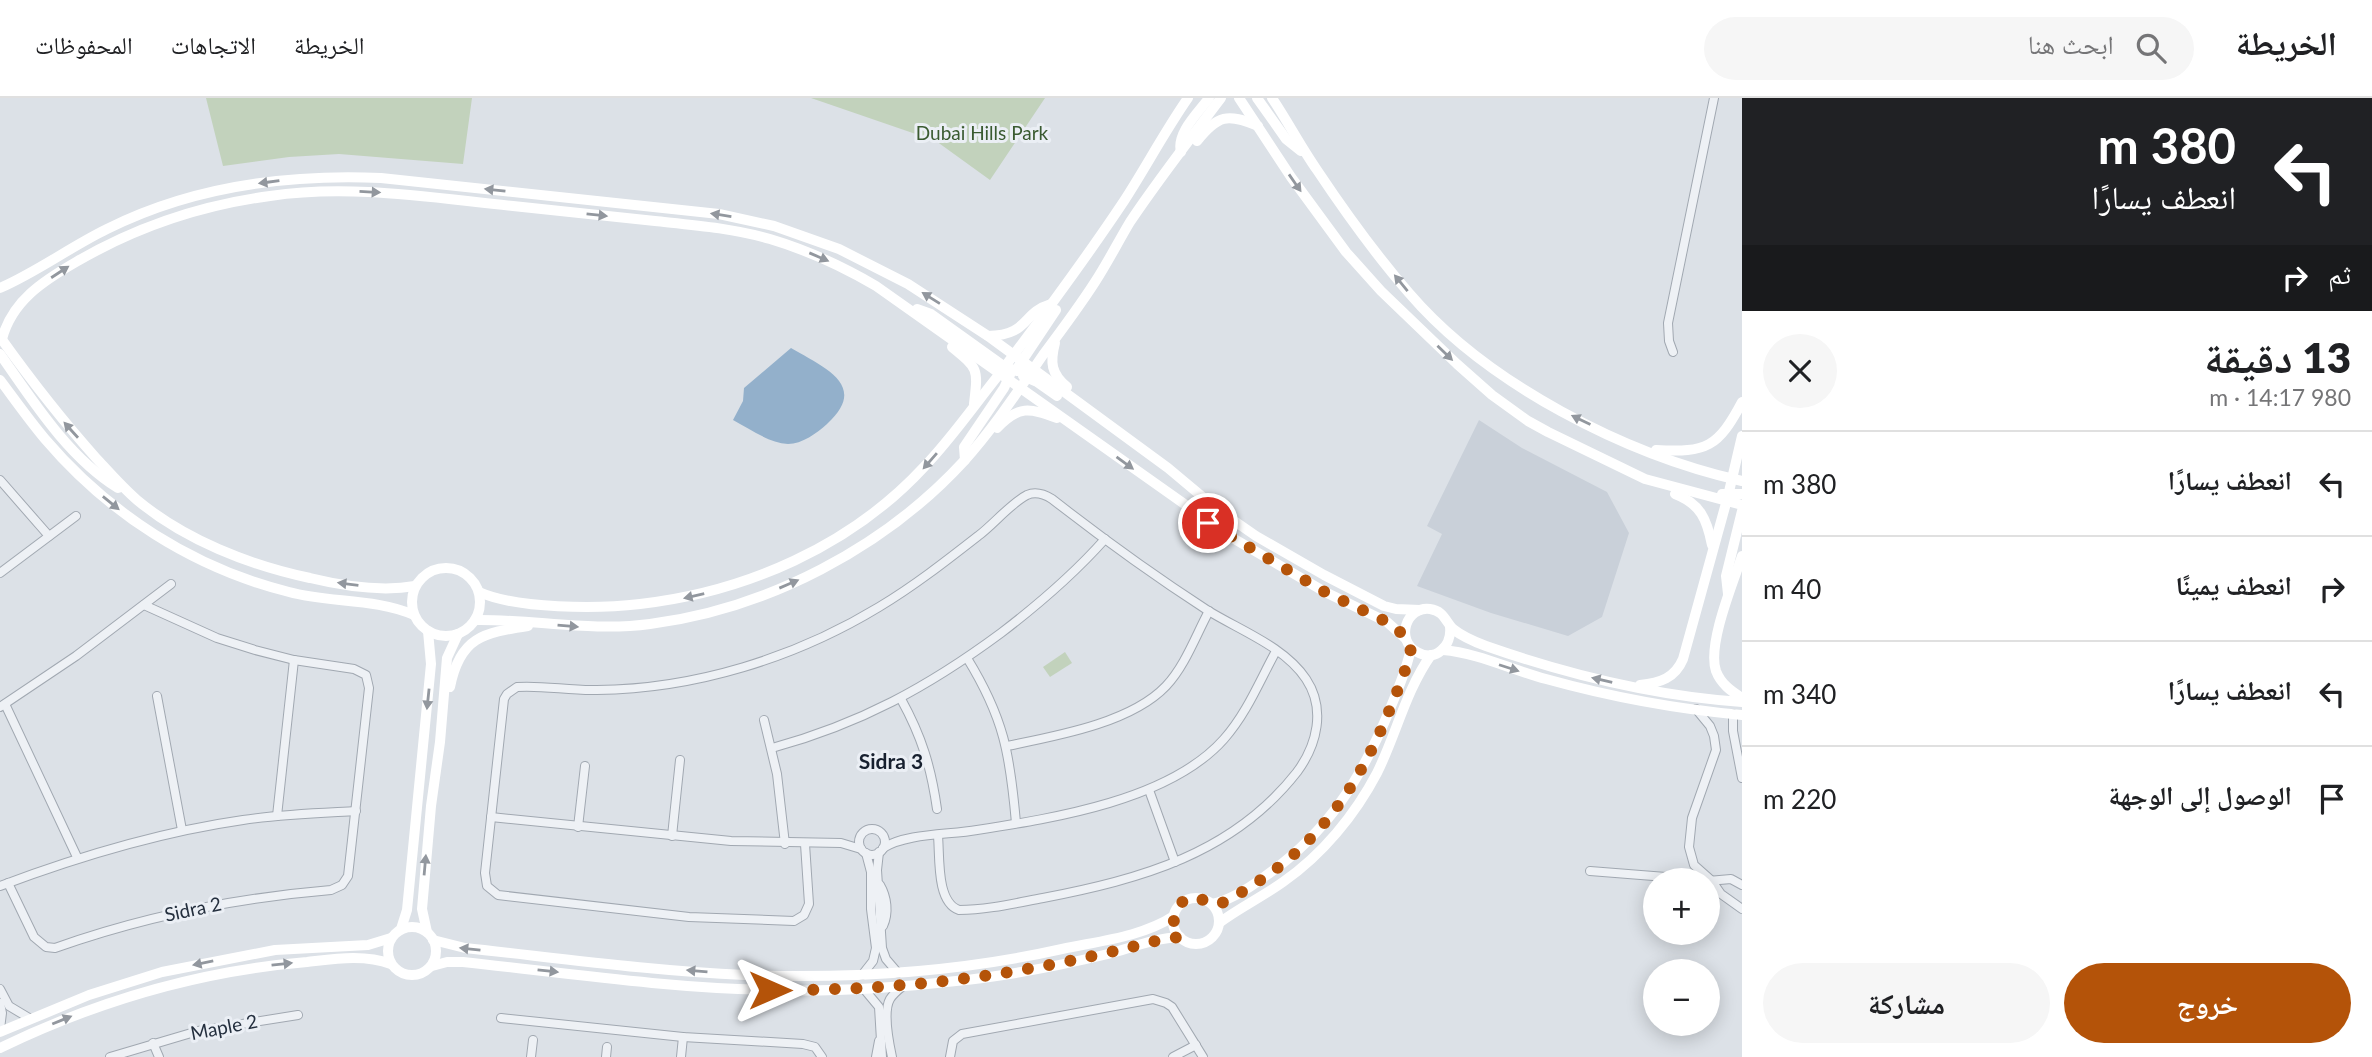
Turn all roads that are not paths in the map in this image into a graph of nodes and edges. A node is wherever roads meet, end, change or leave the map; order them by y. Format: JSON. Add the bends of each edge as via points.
{"nodes":[{"id":1,"x":1188,"y":98,"type":"edge"},
{"id":2,"x":1209,"y":98,"type":"edge"},
{"id":3,"x":1221,"y":98,"type":"edge"},
{"id":4,"x":1239,"y":98,"type":"edge"},
{"id":5,"x":1256,"y":98,"type":"edge"},
{"id":6,"x":1714,"y":98,"type":"edge"},
{"id":7,"x":1276,"y":102,"type":"edge"},
{"id":8,"x":1258,"y":126,"type":"junction"},
{"id":9,"x":1181,"y":152,"type":"junction"},
{"id":10,"x":1307,"y":155,"type":"junction"},
{"id":11,"x":445,"y":185,"type":"junction"},
{"id":12,"x":443,"y":199,"type":"junction"},
{"id":13,"x":34,"y":271,"type":"junction"},
{"id":14,"x":1073,"y":274,"type":"junction"},
{"id":15,"x":41,"y":284,"type":"junction"},
{"id":16,"x":0,"y":288,"type":"edge"},
{"id":17,"x":0,"y":295,"type":"edge"},
{"id":18,"x":1052,"y":303,"type":"junction"},
{"id":19,"x":908,"y":307,"type":"junction"},
{"id":20,"x":3,"y":310,"type":"dead end"},
{"id":21,"x":944,"y":333,"type":"junction"},
{"id":22,"x":988,"y":336,"type":"junction"},
{"id":23,"x":1057,"y":336,"type":"junction"},
{"id":24,"x":1,"y":338,"type":"edge"},
{"id":25,"x":1673,"y":352,"type":"dead end"},
{"id":26,"x":0,"y":354,"type":"edge"},
{"id":27,"x":1015,"y":370,"type":"junction"},
{"id":28,"x":0,"y":380,"type":"edge"},
{"id":29,"x":1020,"y":388,"type":"junction"},
{"id":30,"x":1742,"y":402,"type":"edge"},
{"id":31,"x":973,"y":408,"type":"junction"},
{"id":32,"x":1093,"y":413,"type":"junction"},
{"id":33,"x":1070,"y":422,"type":"junction"},
{"id":34,"x":984,"y":435,"type":"junction"},
{"id":35,"x":1742,"y":436,"type":"edge"},
{"id":36,"x":1643,"y":449,"type":"junction"},
{"id":37,"x":965,"y":460,"type":"junction"},
{"id":38,"x":1644,"y":479,"type":"junction"},
{"id":39,"x":0,"y":480,"type":"edge"},
{"id":40,"x":1737,"y":480,"type":"edge"},
{"id":41,"x":130,"y":494,"type":"junction"},
{"id":42,"x":1727,"y":498,"type":"junction"},
{"id":43,"x":1742,"y":498,"type":"edge"},
{"id":44,"x":1742,"y":511,"type":"edge"},
{"id":45,"x":76,"y":516,"type":"dead end"},
{"id":46,"x":50,"y":536,"type":"junction"},
{"id":47,"x":1105,"y":540,"type":"junction"},
{"id":48,"x":1713,"y":548,"type":"junction"},
{"id":49,"x":1742,"y":556,"type":"edge"},
{"id":50,"x":0,"y":573,"type":"edge"},
{"id":51,"x":1742,"y":576,"type":"edge"},
{"id":52,"x":172,"y":584,"type":"dead end"},
{"id":53,"x":415,"y":586,"type":"junction"},
{"id":54,"x":479,"y":592,"type":"junction"},
{"id":55,"x":1729,"y":596,"type":"junction"},
{"id":56,"x":144,"y":605,"type":"junction"},
{"id":57,"x":1420,"y":610,"type":"junction"},
{"id":58,"x":1209,"y":611,"type":"junction"},
{"id":59,"x":414,"y":614,"type":"junction"},
{"id":60,"x":475,"y":620,"type":"junction"},
{"id":61,"x":543,"y":623,"type":"junction"},
{"id":62,"x":1450,"y":627,"type":"junction"},
{"id":63,"x":428,"y":631,"type":"junction"},
{"id":64,"x":458,"y":634,"type":"junction"},
{"id":65,"x":1408,"y":643,"type":"junction"},
{"id":66,"x":1443,"y":650,"type":"junction"},
{"id":67,"x":1276,"y":651,"type":"junction"},
{"id":68,"x":1431,"y":655,"type":"junction"},
{"id":69,"x":967,"y":658,"type":"junction"},
{"id":70,"x":294,"y":660,"type":"junction"},
{"id":71,"x":1630,"y":686,"type":"junction"},
{"id":72,"x":157,"y":696,"type":"dead end"},
{"id":73,"x":901,"y":699,"type":"junction"},
{"id":74,"x":1742,"y":700,"type":"edge"},
{"id":75,"x":2,"y":706,"type":"edge"},
{"id":76,"x":442,"y":709,"type":"junction"},
{"id":77,"x":1696,"y":709,"type":"junction"},
{"id":78,"x":1737,"y":714,"type":"edge"},
{"id":79,"x":764,"y":720,"type":"dead end"},
{"id":80,"x":1007,"y":746,"type":"junction"},
{"id":81,"x":772,"y":748,"type":"junction"},
{"id":82,"x":680,"y":760,"type":"dead end"},
{"id":83,"x":585,"y":766,"type":"dead end"},
{"id":84,"x":1742,"y":778,"type":"edge"},
{"id":85,"x":1149,"y":790,"type":"junction"},
{"id":86,"x":937,"y":810,"type":"dead end"},
{"id":87,"x":356,"y":811,"type":"junction"},
{"id":88,"x":277,"y":816,"type":"junction"},
{"id":89,"x":491,"y":817,"type":"junction"},
{"id":90,"x":1016,"y":823,"type":"junction"},
{"id":91,"x":578,"y":827,"type":"junction"},
{"id":92,"x":182,"y":830,"type":"junction"},
{"id":93,"x":882,"y":834,"type":"junction"},
{"id":94,"x":861,"y":835,"type":"junction"},
{"id":95,"x":672,"y":836,"type":"junction"},
{"id":96,"x":938,"y":836,"type":"junction"},
{"id":97,"x":903,"y":839,"type":"junction"},
{"id":98,"x":841,"y":843,"type":"junction"},
{"id":99,"x":785,"y":844,"type":"junction"},
{"id":100,"x":805,"y":844,"type":"junction"},
{"id":101,"x":881,"y":850,"type":"junction"},
{"id":102,"x":863,"y":851,"type":"junction"},
{"id":103,"x":78,"y":857,"type":"junction"},
{"id":104,"x":1175,"y":862,"type":"junction"},
{"id":105,"x":1697,"y":868,"type":"edge"},
{"id":106,"x":1590,"y":871,"type":"dead end"},
{"id":107,"x":1643,"y":875,"type":"edge"},
{"id":108,"x":1720,"y":880,"type":"edge"},
{"id":109,"x":4,"y":884,"type":"edge"},
{"id":110,"x":1742,"y":885,"type":"edge"},
{"id":111,"x":1720,"y":893,"type":"edge"},
{"id":112,"x":1212,"y":904,"type":"junction"},
{"id":113,"x":1742,"y":909,"type":"edge"},
{"id":114,"x":1174,"y":916,"type":"junction"},
{"id":115,"x":1219,"y":923,"type":"junction"},
{"id":116,"x":401,"y":929,"type":"junction"},
{"id":117,"x":430,"y":936,"type":"junction"},
{"id":118,"x":1180,"y":937,"type":"junction"},
{"id":119,"x":391,"y":938,"type":"junction"},
{"id":120,"x":391,"y":964,"type":"junction"},
{"id":121,"x":432,"y":966,"type":"junction"},
{"id":122,"x":898,"y":973,"type":"junction"},
{"id":123,"x":862,"y":975,"type":"junction"},
{"id":124,"x":903,"y":986,"type":"junction"},
{"id":125,"x":0,"y":989,"type":"edge"},
{"id":126,"x":864,"y":989,"type":"junction"},
{"id":127,"x":0,"y":1003,"type":"edge"},
{"id":128,"x":298,"y":1015,"type":"dead end"},
{"id":129,"x":29,"y":1018,"type":"junction"},
{"id":130,"x":501,"y":1018,"type":"dead end"},
{"id":131,"x":0,"y":1031,"type":"edge"},
{"id":132,"x":683,"y":1037,"type":"junction"},
{"id":133,"x":881,"y":1038,"type":"junction"},
{"id":134,"x":533,"y":1040,"type":"dead end"},
{"id":135,"x":153,"y":1043,"type":"junction"},
{"id":136,"x":1196,"y":1045,"type":"junction"},
{"id":137,"x":0,"y":1048,"type":"edge"},
{"id":138,"x":110,"y":1057,"type":"edge"},
{"id":139,"x":159,"y":1057,"type":"edge"},
{"id":140,"x":531,"y":1057,"type":"edge"},
{"id":141,"x":681,"y":1057,"type":"edge"},
{"id":142,"x":822,"y":1057,"type":"edge"},
{"id":143,"x":876,"y":1057,"type":"edge"},
{"id":144,"x":882,"y":1057,"type":"edge"},
{"id":145,"x":892,"y":1057,"type":"edge"},
{"id":146,"x":950,"y":1057,"type":"edge"},
{"id":147,"x":1173,"y":1057,"type":"edge"},
{"id":148,"x":1203,"y":1057,"type":"edge"}],
"edges":[{"from":1,"to":14,"type":"street"},
{"from":2,"to":9,"type":"street","via":[[1182,135]]},
{"from":3,"to":9,"type":"street"},
{"from":4,"to":8,"type":"street"},
{"from":5,"to":10,"type":"street","via":[[1286,139]]},
{"from":6,"to":25,"type":"street","via":[[1668,323]]},
{"from":7,"to":10,"type":"street"},
{"from":8,"to":9,"type":"street","via":[[1234,117],[1220,119]]},
{"from":8,"to":38,"type":"street","one_way":true,"via":[[1346,252],[1467,373],[1528,421]]},
{"from":9,"to":23,"type":"street"},
{"from":36,"to":10,"type":"street","one_way":true,"via":[[1552,406],[1464,347],[1410,294]]},
{"from":11,"to":12,"type":"street"},
{"from":11,"to":13,"type":"street","one_way":true,"via":[[348,177],[232,188],[130,219]]},
{"from":22,"to":11,"type":"street","one_way":true,"via":[[881,269],[774,226],[695,211]]},
{"from":15,"to":12,"type":"street","one_way":true,"via":[[90,253],[143,229],[235,201],[348,191]]},
{"from":12,"to":19,"type":"street","one_way":true,"via":[[747,233],[835,263]]},
{"from":13,"to":16,"type":"street"},
{"from":13,"to":17,"type":"street"},
{"from":14,"to":18,"type":"street"},
{"from":14,"to":27,"type":"street","via":[[1070,289]]},
{"from":15,"to":20,"type":"street"},
{"from":15,"to":24,"type":"street","via":[[13,312]]},
{"from":18,"to":22,"type":"street","via":[[1012,333]]},
{"from":18,"to":27,"type":"street"},
{"from":19,"to":21,"type":"street"},
{"from":19,"to":27,"type":"street","via":[[931,314]]},
{"from":21,"to":27,"type":"street"},
{"from":21,"to":31,"type":"street","via":[[976,371]]},
{"from":22,"to":27,"type":"street"},
{"from":23,"to":27,"type":"street"},
{"from":23,"to":32,"type":"street","via":[[1051,360],[1054,374]]},
{"from":41,"to":24,"type":"street","one_way":true,"via":[[61,419]]},
{"from":26,"to":41,"type":"street","via":[[71,447],[108,482]]},
{"from":27,"to":29,"type":"street"},
{"from":27,"to":31,"type":"street"},
{"from":27,"to":32,"type":"street","via":[[1080,411]]},
{"from":27,"to":37,"type":"street","via":[[964,447]]},
{"from":28,"to":59,"type":"street","one_way":true,"via":[[76,472],[111,504],[169,544],[278,590]]},
{"from":29,"to":33,"type":"street"},
{"from":29,"to":34,"type":"street"},
{"from":30,"to":36,"type":"street","via":[[1725,432],[1703,448]]},
{"from":31,"to":54,"type":"street","one_way":true,"via":[[923,468],[878,509],[825,545],[762,576],[690,597],[623,606],[508,601]]},
{"from":32,"to":57,"type":"street","via":[[1256,536],[1384,606]]},
{"from":33,"to":34,"type":"street","via":[[1024,410]]},
{"from":33,"to":65,"type":"street","one_way":true,"via":[[1186,508],[1325,592],[1387,622]]},
{"from":34,"to":37,"type":"street"},
{"from":35,"to":40,"type":"street"},
{"from":36,"to":40,"type":"street"},
{"from":61,"to":37,"type":"street","one_way":true,"via":[[596,628],[650,624],[709,612],[773,590],[833,562],[890,526]]},
{"from":38,"to":42,"type":"street"},
{"from":38,"to":48,"type":"street","via":[[1696,505]]},
{"from":39,"to":46,"type":"street"},
{"from":40,"to":42,"type":"street"},
{"from":40,"to":43,"type":"street"},
{"from":53,"to":41,"type":"street","one_way":true,"via":[[349,585],[257,564],[198,539]]},
{"from":42,"to":43,"type":"street"},
{"from":42,"to":48,"type":"street"},
{"from":44,"to":55,"type":"street","via":[[1726,576]]},
{"from":45,"to":46,"type":"street"},
{"from":46,"to":50,"type":"street"},
{"from":47,"to":58,"type":"street"},
{"from":47,"to":69,"type":"street","via":[[1046,598]]},
{"from":47,"to":89,"type":"street","via":[[1045,495],[1031,494],[892,599],[789,652],[670,684],[512,690],[502,705]]},
{"from":48,"to":71,"type":"street","via":[[1680,666],[1659,682]]},
{"from":49,"to":55,"type":"street"},
{"from":51,"to":55,"type":"street"},
{"from":52,"to":56,"type":"street"},
{"from":53,"to":54,"type":"street","via":[[433,570],[445,568],[468,576]]},
{"from":53,"to":59,"type":"street"},
{"from":54,"to":60,"type":"street"},
{"from":55,"to":74,"type":"street","via":[[1714,665],[1723,684]]},
{"from":56,"to":70,"type":"street","name":"Sidra 2","via":[[217,638]]},
{"from":56,"to":75,"type":"street"},
{"from":57,"to":62,"type":"street","via":[[1436,610]]},
{"from":57,"to":65,"type":"street","via":[[1405,624]]},
{"from":58,"to":67,"type":"street"},
{"from":58,"to":80,"type":"street","via":[[1168,684],[1139,708],[1101,723]]},
{"from":59,"to":63,"type":"street"},
{"from":60,"to":61,"type":"street"},
{"from":60,"to":64,"type":"street"},
{"from":61,"to":76,"type":"street","via":[[496,630],[475,640],[459,658]]},
{"from":62,"to":66,"type":"street"},
{"from":71,"to":62,"type":"street","one_way":true,"via":[[1509,654]]},
{"from":63,"to":64,"type":"street"},
{"from":63,"to":116,"type":"street","one_way":true,"via":[[431,664],[408,900]]},
{"from":64,"to":76,"type":"street","via":[[447,658]]},
{"from":65,"to":68,"type":"street","via":[[1423,655]]},
{"from":65,"to":112,"type":"street","via":[[1405,670],[1369,757],[1333,815],[1272,872]]},
{"from":66,"to":68,"type":"street"},
{"from":66,"to":77,"type":"street","one_way":true,"via":[[1581,688]]},
{"from":67,"to":85,"type":"street","via":[[1224,740],[1189,769]]},
{"from":67,"to":104,"type":"street","via":[[1299,670],[1314,695],[1317,724],[1309,753],[1285,787],[1246,824]]},
{"from":68,"to":115,"type":"street","via":[[1377,774],[1342,827],[1286,880]]},
{"from":69,"to":73,"type":"street"},
{"from":69,"to":80,"type":"street","via":[[992,701]]},
{"from":70,"to":87,"type":"street","name":"Sidra 2","via":[[360,670],[369,681]]},
{"from":70,"to":88,"type":"street"},
{"from":71,"to":74,"type":"street"},
{"from":72,"to":92,"type":"street"},
{"from":73,"to":81,"type":"street","via":[[839,727]]},
{"from":73,"to":86,"type":"street","via":[[924,746]]},
{"from":75,"to":103,"type":"street"},
{"from":117,"to":76,"type":"street","one_way":true,"via":[[422,917],[422,901]]},
{"from":77,"to":78,"type":"street"},
{"from":77,"to":105,"type":"street","via":[[1710,726],[1716,750],[1692,818],[1689,847]]},
{"from":78,"to":84,"type":"street","via":[[1733,731]]},
{"from":79,"to":81,"type":"street"},
{"from":80,"to":90,"type":"street"},
{"from":81,"to":99,"type":"street"},
{"from":82,"to":95,"type":"street"},
{"from":83,"to":91,"type":"street"},
{"from":85,"to":90,"type":"street"},
{"from":85,"to":104,"type":"street"},
{"from":87,"to":88,"type":"street","name":"Sidra 2"},
{"from":87,"to":109,"type":"street","name":"Sidra 2","via":[[348,876],[337,888],[198,907],[55,948],[34,937]]},
{"from":88,"to":92,"type":"street","name":"Sidra 2"},
{"from":89,"to":91,"type":"street"},
{"from":89,"to":100,"type":"street","via":[[485,880],[498,895],[689,917],[800,919],[809,904]]},
{"from":90,"to":96,"type":"street"},
{"from":91,"to":95,"type":"street"},
{"from":92,"to":103,"type":"street","name":"Sidra 2"},
{"from":93,"to":94,"type":"street","via":[[869,829]]},
{"from":93,"to":97,"type":"street"},
{"from":93,"to":101,"type":"street"},
{"from":94,"to":98,"type":"street"},
{"from":94,"to":102,"type":"street"},
{"from":95,"to":99,"type":"street"},
{"from":96,"to":97,"type":"street"},
{"from":96,"to":104,"type":"street","via":[[944,898],[959,910],[1063,894]]},
{"from":97,"to":101,"type":"street"},
{"from":98,"to":100,"type":"street"},
{"from":98,"to":102,"type":"street"},
{"from":99,"to":100,"type":"street"},
{"from":101,"to":102,"type":"street","via":[[873,855]]},
{"from":101,"to":122,"type":"street","via":[[877,864],[884,954]]},
{"from":102,"to":123,"type":"street","via":[[871,872],[876,948]]},
{"from":103,"to":109,"type":"street","name":"Sidra 2"},
{"from":106,"to":107,"type":"street"},
{"from":108,"to":110,"type":"street"},
{"from":111,"to":113,"type":"street"},
{"from":112,"to":114,"type":"street","via":[[1189,898]]},
{"from":112,"to":115,"type":"street"},
{"from":114,"to":118,"type":"street"},
{"from":114,"to":122,"type":"street","via":[[1147,929],[1054,951]]},
{"from":115,"to":118,"type":"street","via":[[1214,936],[1203,943]]},
{"from":116,"to":117,"type":"street","via":[[414,927]]},
{"from":116,"to":119,"type":"street"},
{"from":117,"to":121,"type":"street","via":[[436,953]]},
{"from":123,"to":117,"type":"street","one_way":true,"via":[[702,972],[465,948]]},
{"from":118,"to":124,"type":"street","via":[[1008,974]]},
{"from":119,"to":120,"type":"street","via":[[387,951]]},
{"from":119,"to":129,"type":"street","one_way":true,"via":[[368,944],[275,950],[197,964],[123,983]]},
{"from":120,"to":121,"type":"street","via":[[414,976]]},
{"from":137,"to":120,"type":"street","one_way":true,"via":[[92,1008],[201,977],[277,964],[359,958]]},
{"from":121,"to":126,"type":"street","one_way":true,"via":[[463,962],[713,988]]},
{"from":122,"to":123,"type":"street"},
{"from":124,"to":126,"type":"street"},
{"from":124,"to":145,"type":"street","via":[[887,1007]]},
{"from":125,"to":129,"type":"street","via":[[9,1006]]},
{"from":126,"to":133,"type":"street","via":[[879,1007]]},
{"from":127,"to":131,"type":"street"},
{"from":128,"to":135,"type":"street","name":"Maple 2"},
{"from":129,"to":131,"type":"street"},
{"from":130,"to":132,"type":"street"},
{"from":132,"to":141,"type":"street"},
{"from":132,"to":142,"type":"street","via":[[803,1044],[815,1047]]},
{"from":133,"to":143,"type":"street"},
{"from":133,"to":144,"type":"street"},
{"from":134,"to":140,"type":"street"},
{"from":135,"to":138,"type":"street","name":"Maple 2"},
{"from":135,"to":139,"type":"street"},
{"from":136,"to":146,"type":"street","via":[[1172,1007],[1153,999],[962,1034],[953,1041]]},
{"from":136,"to":147,"type":"street"},
{"from":136,"to":148,"type":"street"}]}
